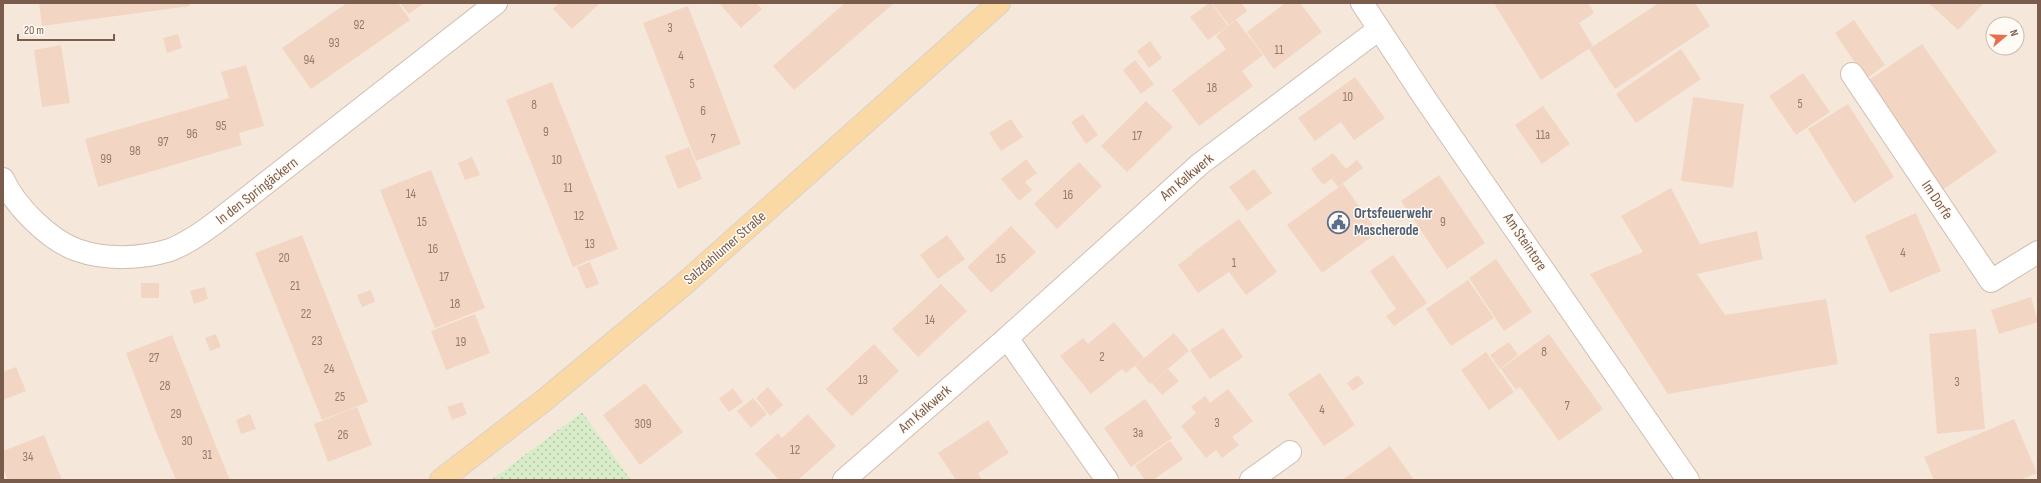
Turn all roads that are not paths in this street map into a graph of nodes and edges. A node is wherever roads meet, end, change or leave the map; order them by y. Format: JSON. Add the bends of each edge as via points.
{"nodes":[{"id":1,"x":496,"y":3,"type":"edge"},
{"id":2,"x":999,"y":3,"type":"edge"},
{"id":3,"x":1362,"y":3,"type":"edge"},
{"id":4,"x":1379,"y":29,"type":"junction"},
{"id":5,"x":1852,"y":74,"type":"dead end"},
{"id":6,"x":3,"y":179,"type":"edge"},
{"id":7,"x":2038,"y":252,"type":"edge"},
{"id":8,"x":1006,"y":338,"type":"junction"},
{"id":9,"x":1290,"y":452,"type":"dead end"},
{"id":10,"x":441,"y":480,"type":"edge"},
{"id":11,"x":844,"y":480,"type":"edge"},
{"id":12,"x":1107,"y":480,"type":"edge"},
{"id":13,"x":1251,"y":480,"type":"edge"},
{"id":14,"x":1688,"y":480,"type":"edge"}],
"edges":[{"from":1,"to":6,"type":"street","name":"In den Springäckern","via":[[220,220],[188,242],[170,249],[153,254],[120,257],[76,250],[57,239],[30,217]]},
{"from":2,"to":10,"type":"main road","name":"Salzdahlumer Straße","via":[[683,285],[542,402]]},
{"from":3,"to":4,"type":"street","name":"Am Steintore"},
{"from":4,"to":8,"type":"street","name":"Am Kalkwerk","via":[[1200,164]]},
{"from":4,"to":14,"type":"street","name":"Am Steintore"},
{"from":5,"to":7,"type":"street","name":"Im Dorfe","via":[[1991,280]]},
{"from":8,"to":11,"type":"street","name":"Am Kalkwerk"},
{"from":8,"to":12,"type":"street"},
{"from":9,"to":13,"type":"street"}]}
